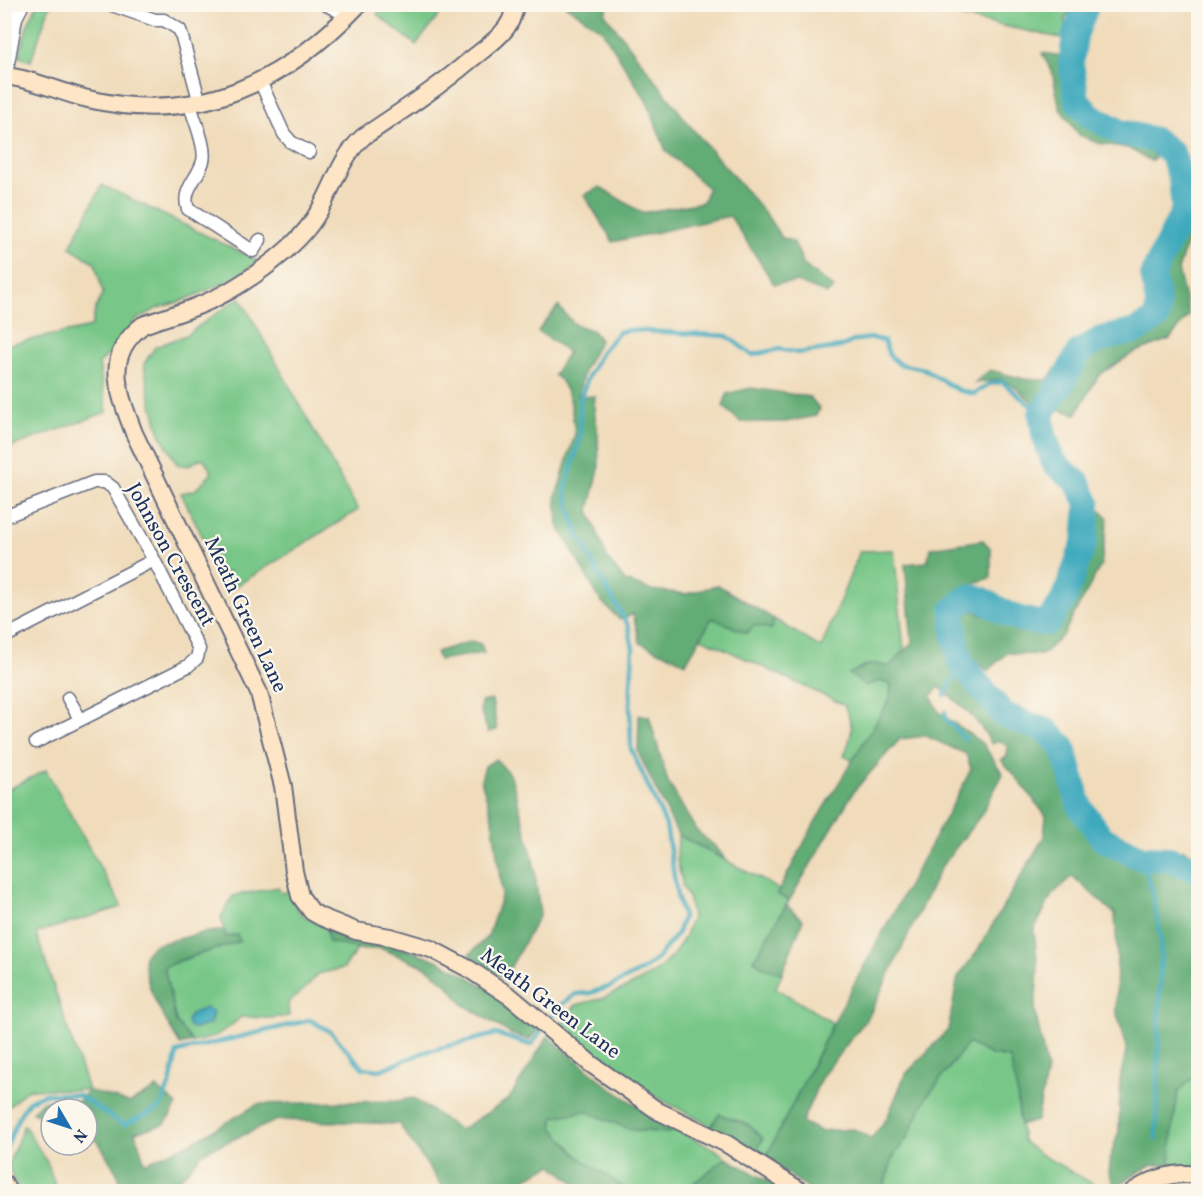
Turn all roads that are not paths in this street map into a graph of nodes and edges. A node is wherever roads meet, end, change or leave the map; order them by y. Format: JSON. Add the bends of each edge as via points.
{"nodes":[{"id":1,"x":23,"y":4,"type":"edge"},
{"id":2,"x":109,"y":4,"type":"edge"},
{"id":3,"x":326,"y":4,"type":"edge"},
{"id":4,"x":515,"y":4,"type":"edge"},
{"id":5,"x":354,"y":10,"type":"edge"},
{"id":6,"x":10,"y":15,"type":"edge"},
{"id":7,"x":5,"y":76,"type":"edge"},
{"id":8,"x":260,"y":81,"type":"junction"},
{"id":9,"x":195,"y":104,"type":"junction"},
{"id":10,"x":309,"y":152,"type":"dead end"},
{"id":11,"x":260,"y":240,"type":"dead end"},
{"id":12,"x":4,"y":517,"type":"edge"},
{"id":13,"x":154,"y":560,"type":"junction"},
{"id":14,"x":4,"y":637,"type":"edge"},
{"id":15,"x":68,"y":698,"type":"dead end"},
{"id":16,"x":80,"y":719,"type":"junction"},
{"id":17,"x":36,"y":742,"type":"dead end"},
{"id":18,"x":1198,"y":1175,"type":"edge"},
{"id":19,"x":4,"y":1182,"type":"edge"},
{"id":20,"x":8,"y":1191,"type":"edge"},
{"id":21,"x":802,"y":1191,"type":"edge"},
{"id":22,"x":1132,"y":1191,"type":"edge"}],
"edges":[{"from":1,"to":6,"type":"street"},
{"from":2,"to":9,"type":"street","via":[[164,20],[180,30]]},
{"from":3,"to":5,"type":"street"},
{"from":4,"to":21,"type":"street","name":"Meath Green Lane","via":[[510,21],[494,41],[353,147],[317,216],[284,252],[216,298],[143,325],[128,339],[117,366],[121,396],[134,433],[259,693],[283,786],[300,896],[312,912],[356,930],[431,949],[469,969],[658,1111],[727,1144]]},
{"from":5,"to":8,"type":"street","via":[[325,39]]},
{"from":6,"to":7,"type":"street"},
{"from":7,"to":9,"type":"street","via":[[89,99],[135,106]]},
{"from":8,"to":9,"type":"street"},
{"from":8,"to":10,"type":"street","via":[[284,134]]},
{"from":9,"to":11,"type":"street","via":[[203,161],[186,193],[188,209],[253,251]]},
{"from":12,"to":13,"type":"street","name":"Johnson Crescent","via":[[94,482],[105,482]]},
{"from":13,"to":14,"type":"street"},
{"from":13,"to":16,"type":"street","name":"Johnson Crescent","via":[[199,649],[197,658]]},
{"from":15,"to":16,"type":"street"},
{"from":16,"to":17,"type":"street","name":"Johnson Crescent"},
{"from":18,"to":22,"type":"street","via":[[1172,1174]]},
{"from":19,"to":20,"type":"street"}]}
